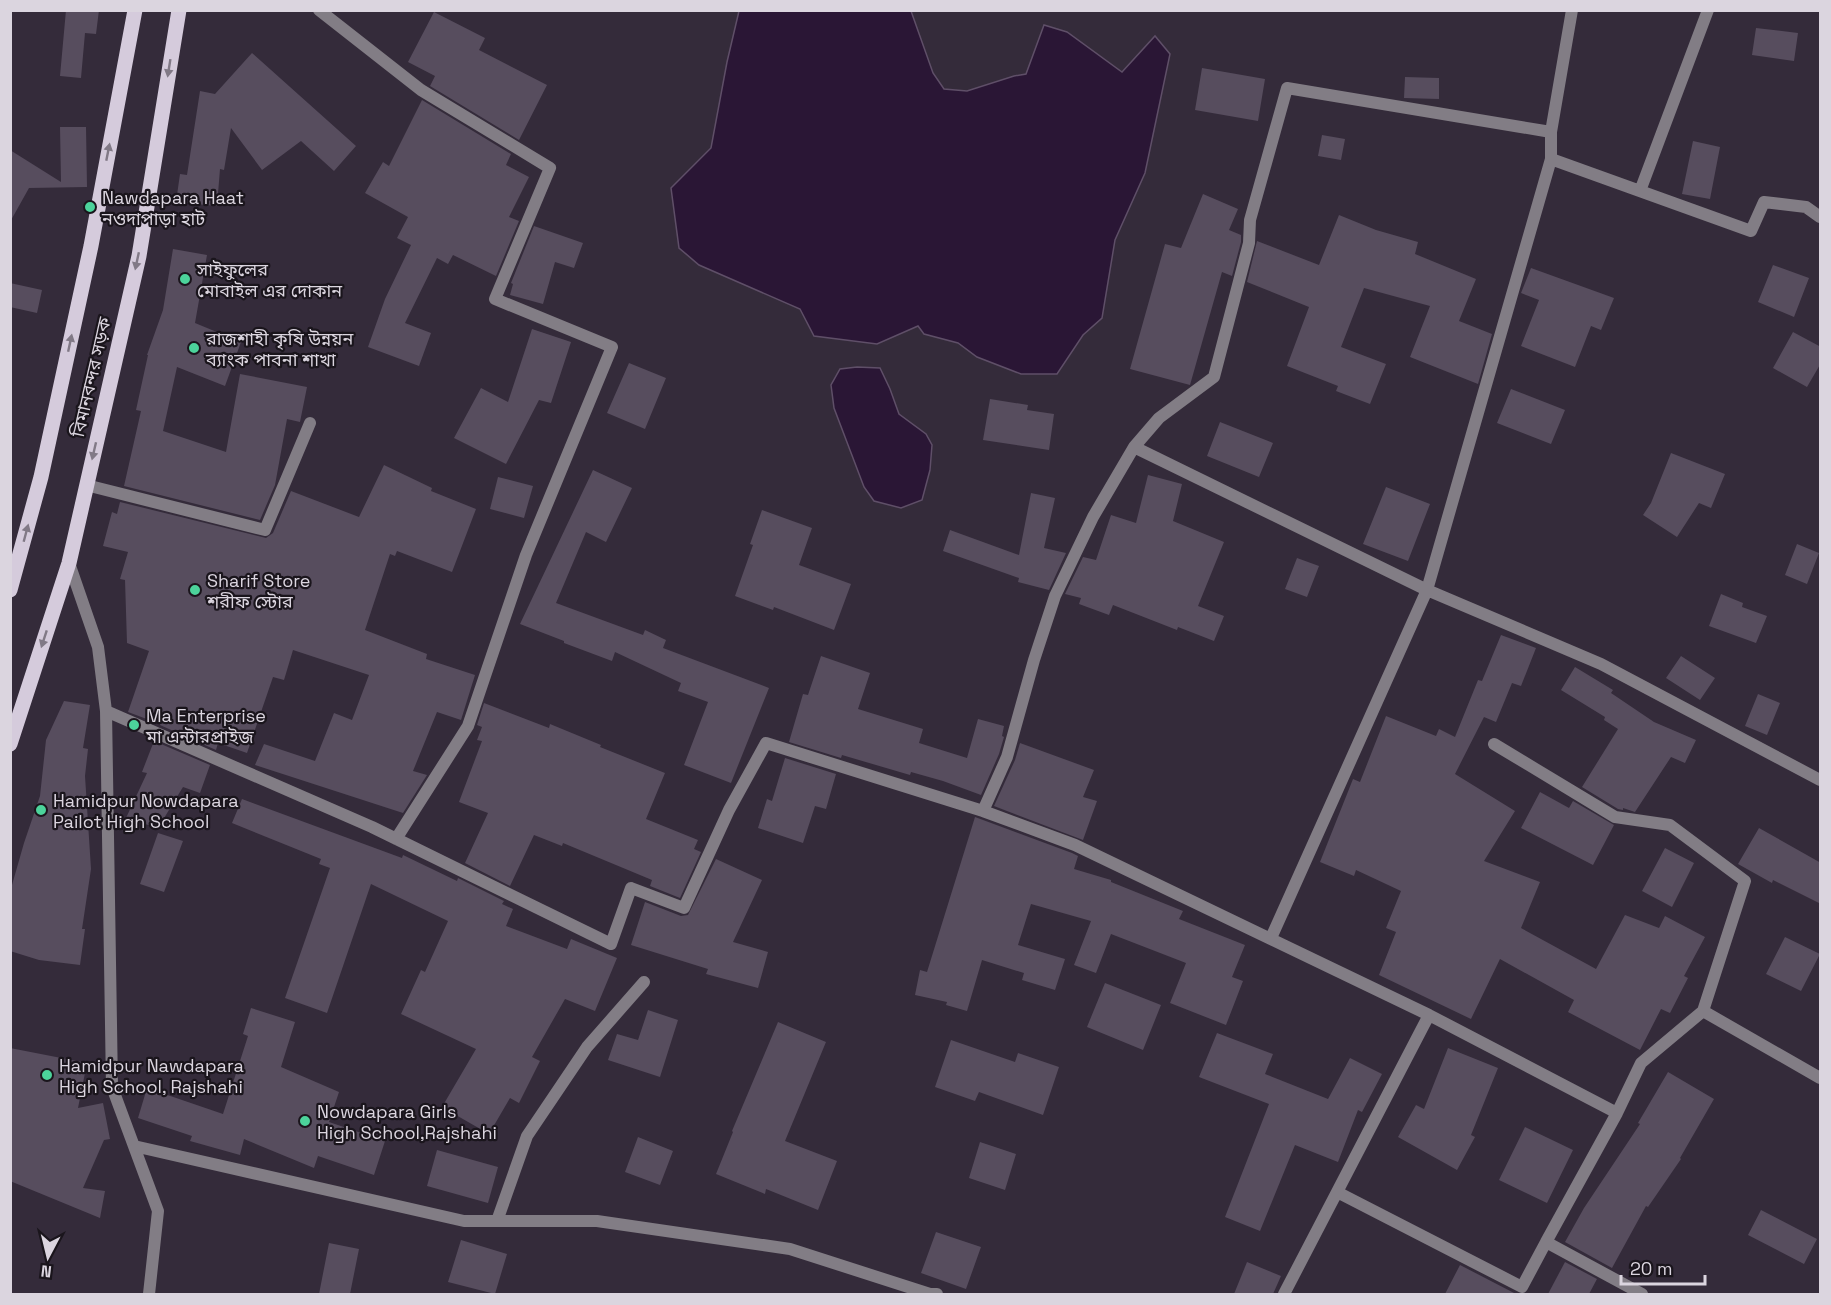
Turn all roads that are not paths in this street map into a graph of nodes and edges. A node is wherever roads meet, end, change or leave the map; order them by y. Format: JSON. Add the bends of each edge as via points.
{"nodes":[{"id":1,"x":135,"y":10,"type":"edge"},
{"id":2,"x":179,"y":10,"type":"edge"},
{"id":3,"x":319,"y":10,"type":"edge"},
{"id":4,"x":1572,"y":10,"type":"edge"},
{"id":5,"x":1708,"y":10,"type":"edge"},
{"id":6,"x":1551,"y":132,"type":"junction"},
{"id":7,"x":1551,"y":159,"type":"junction"},
{"id":8,"x":1640,"y":191,"type":"junction"},
{"id":9,"x":1821,"y":217,"type":"edge"},
{"id":10,"x":310,"y":423,"type":"dead end"},
{"id":11,"x":1134,"y":447,"type":"junction"},
{"id":12,"x":86,"y":485,"type":"junction"},
{"id":13,"x":69,"y":563,"type":"junction"},
{"id":14,"x":10,"y":590,"type":"edge"},
{"id":15,"x":1427,"y":590,"type":"junction"},
{"id":16,"x":106,"y":711,"type":"junction"},
{"id":17,"x":10,"y":744,"type":"edge"},
{"id":18,"x":1494,"y":744,"type":"dead end"},
{"id":19,"x":1821,"y":780,"type":"edge"},
{"id":20,"x":982,"y":811,"type":"junction"},
{"id":21,"x":396,"y":839,"type":"junction"},
{"id":22,"x":1271,"y":938,"type":"junction"},
{"id":23,"x":644,"y":982,"type":"dead end"},
{"id":24,"x":1703,"y":1011,"type":"junction"},
{"id":25,"x":1429,"y":1015,"type":"junction"},
{"id":26,"x":1821,"y":1078,"type":"edge"},
{"id":27,"x":1617,"y":1113,"type":"junction"},
{"id":28,"x":134,"y":1146,"type":"junction"},
{"id":29,"x":1337,"y":1192,"type":"junction"},
{"id":30,"x":498,"y":1221,"type":"junction"},
{"id":31,"x":1546,"y":1242,"type":"junction"},
{"id":32,"x":149,"y":1294,"type":"edge"},
{"id":33,"x":936,"y":1294,"type":"edge"},
{"id":34,"x":1284,"y":1294,"type":"edge"},
{"id":35,"x":1642,"y":1294,"type":"edge"}],
"edges":[{"from":14,"to":1,"type":"main road","name":"বিমানবন্দর সড়ক","one_way":true,"via":[[41,477],[91,246]]},
{"from":2,"to":12,"type":"main road","name":"বিমানবন্দর সড়ক","one_way":true,"via":[[139,256]]},
{"from":3,"to":21,"type":"street","via":[[421,90],[550,168],[495,299],[612,347],[526,555],[468,726]]},
{"from":4,"to":6,"type":"street"},
{"from":5,"to":8,"type":"street"},
{"from":6,"to":7,"type":"street"},
{"from":6,"to":11,"type":"street","via":[[1287,88],[1250,220],[1249,243],[1214,377],[1159,418]]},
{"from":7,"to":8,"type":"street"},
{"from":7,"to":15,"type":"street"},
{"from":8,"to":9,"type":"street","via":[[1751,231],[1764,202],[1806,207]]},
{"from":10,"to":12,"type":"street","via":[[265,530]]},
{"from":11,"to":15,"type":"street"},
{"from":11,"to":20,"type":"street","via":[[1092,517],[1055,596],[1007,757]]},
{"from":12,"to":13,"type":"main road","name":"বিমানবন্দর সড়ক"},
{"from":13,"to":16,"type":"street","via":[[98,647]]},
{"from":13,"to":17,"type":"main road","name":"বিমানবন্দর সড়ক","one_way":true},
{"from":15,"to":19,"type":"street","via":[[1600,664]]},
{"from":15,"to":22,"type":"street"},
{"from":16,"to":21,"type":"street"},
{"from":16,"to":28,"type":"street","via":[[112,1087]]},
{"from":18,"to":24,"type":"street","via":[[1615,817],[1670,825],[1745,881]]},
{"from":20,"to":21,"type":"street","via":[[766,743],[729,810],[684,908],[631,888],[611,944]]},
{"from":20,"to":22,"type":"street","via":[[1096,854]]},
{"from":22,"to":25,"type":"street"},
{"from":23,"to":30,"type":"street","via":[[587,1047],[527,1136]]},
{"from":24,"to":26,"type":"street"},
{"from":24,"to":27,"type":"street","via":[[1641,1063]]},
{"from":25,"to":27,"type":"street"},
{"from":25,"to":29,"type":"street"},
{"from":27,"to":31,"type":"street"},
{"from":28,"to":30,"type":"street","via":[[464,1221]]},
{"from":28,"to":32,"type":"street","via":[[158,1211]]},
{"from":29,"to":31,"type":"street","via":[[1522,1287]]},
{"from":29,"to":34,"type":"street"},
{"from":30,"to":33,"type":"street","via":[[597,1221],[790,1249]]},
{"from":31,"to":35,"type":"street"}]}
